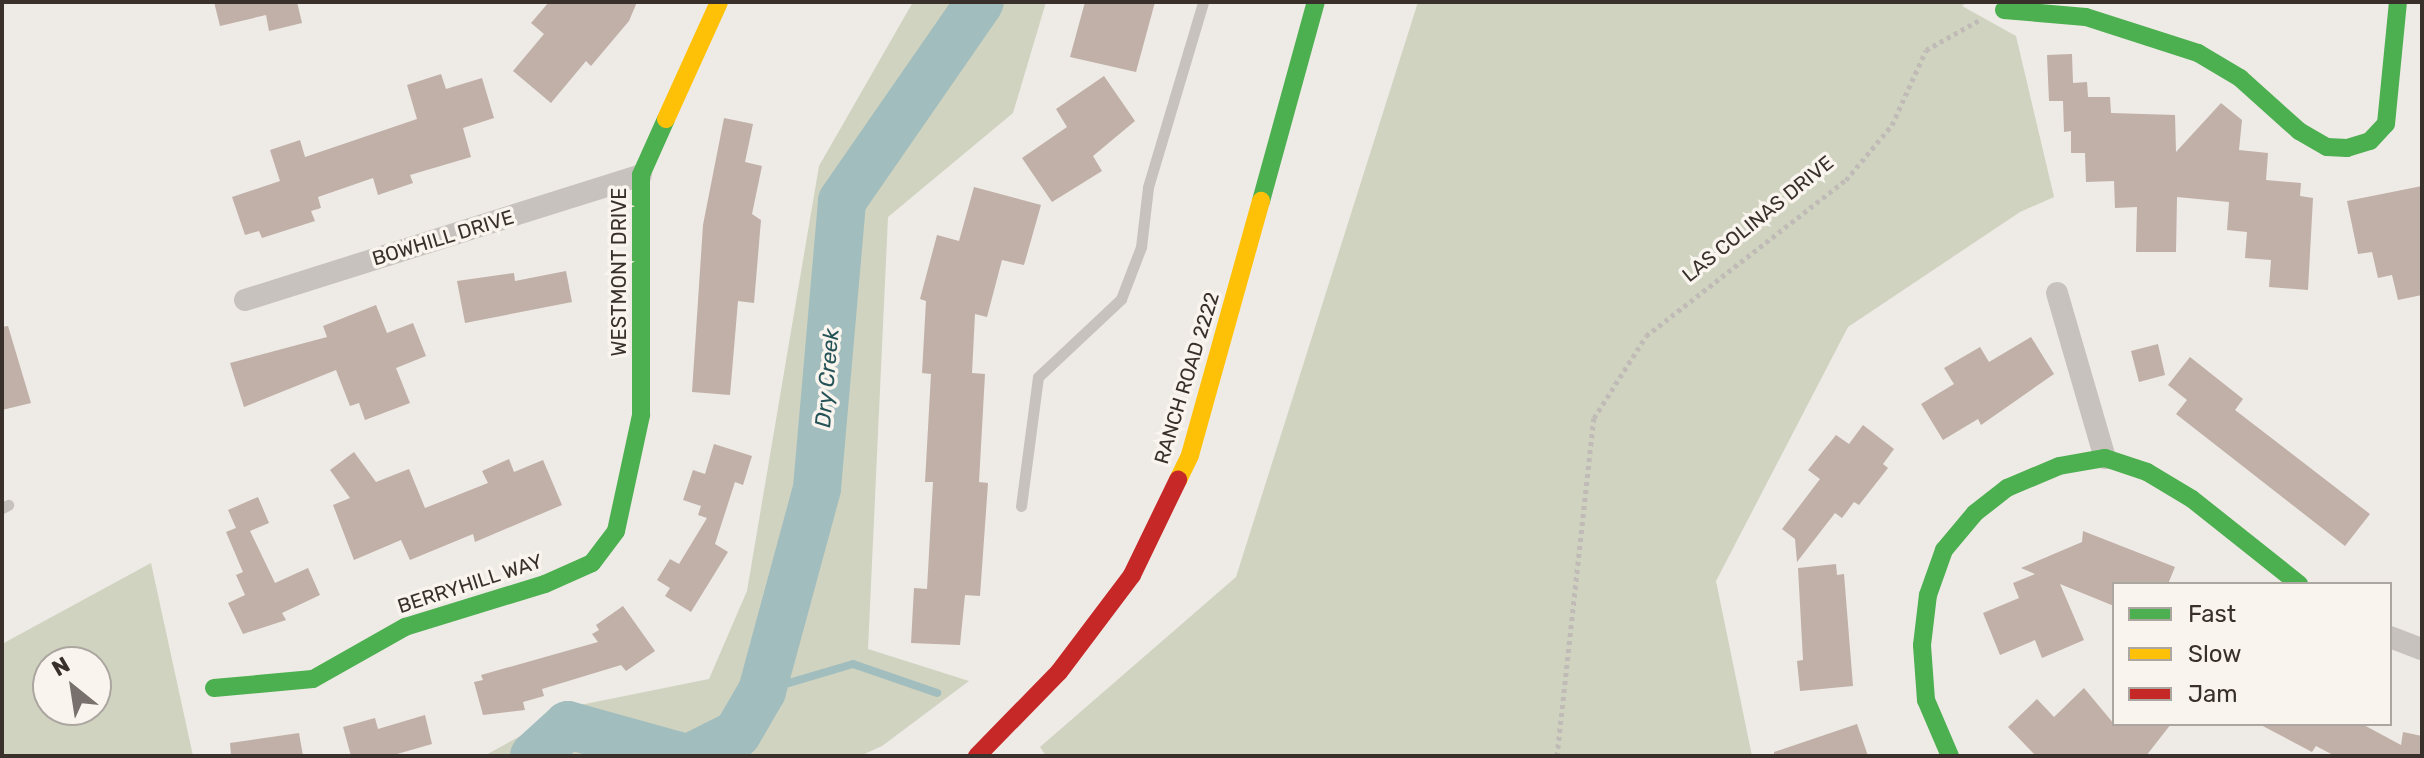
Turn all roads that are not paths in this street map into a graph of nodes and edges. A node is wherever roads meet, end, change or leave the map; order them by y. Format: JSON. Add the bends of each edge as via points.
{"nodes":[{"id":1,"x":719,"y":2,"type":"edge"},
{"id":2,"x":1203,"y":2,"type":"edge"},
{"id":3,"x":1316,"y":2,"type":"edge"},
{"id":4,"x":2398,"y":2,"type":"edge"},
{"id":5,"x":2004,"y":10,"type":"road end"},
{"id":6,"x":641,"y":175,"type":"junction"},
{"id":7,"x":2057,"y":293,"type":"dead end"},
{"id":8,"x":245,"y":300,"type":"dead end"},
{"id":9,"x":641,"y":415,"type":"joint"},
{"id":10,"x":2105,"y":458,"type":"junction"},
{"id":11,"x":1021,"y":506,"type":"dead end"},
{"id":12,"x":2296,"y":582,"type":"edge"},
{"id":13,"x":2392,"y":638,"type":"edge"},
{"id":14,"x":2422,"y":649,"type":"edge"},
{"id":15,"x":214,"y":688,"type":"dead end"},
{"id":16,"x":977,"y":756,"type":"edge"},
{"id":17,"x":1950,"y":756,"type":"edge"}],
"edges":[{"from":1,"to":6,"type":"street","name":"WESTMONT DRIVE"},
{"from":2,"to":11,"type":"lane","via":[[1148,187],[1141,247],[1121,299],[1038,377]]},
{"from":3,"to":16,"type":"street","name":"RANCH ROAD 2222","via":[[1190,455],[1132,575],[1059,672]]},
{"from":4,"to":5,"type":"street","via":[[2386,124],[2370,141],[2347,148],[2327,147],[2299,131],[2240,78],[2198,53],[2086,17]]},
{"from":6,"to":8,"type":"street","name":"BOWHILL DRIVE"},
{"from":6,"to":9,"type":"street","name":"WESTMONT DRIVE"},
{"from":7,"to":10,"type":"street"},
{"from":9,"to":15,"type":"street","name":"BERRYHILL WAY","via":[[616,531],[592,563],[545,584],[405,627],[313,679]]},
{"from":10,"to":12,"type":"street","via":[[2147,472],[2192,499]]},
{"from":10,"to":17,"type":"street","via":[[2059,466],[2007,488],[1975,513],[1944,550],[1928,595],[1922,645],[1926,700]]},
{"from":13,"to":14,"type":"street"}]}
